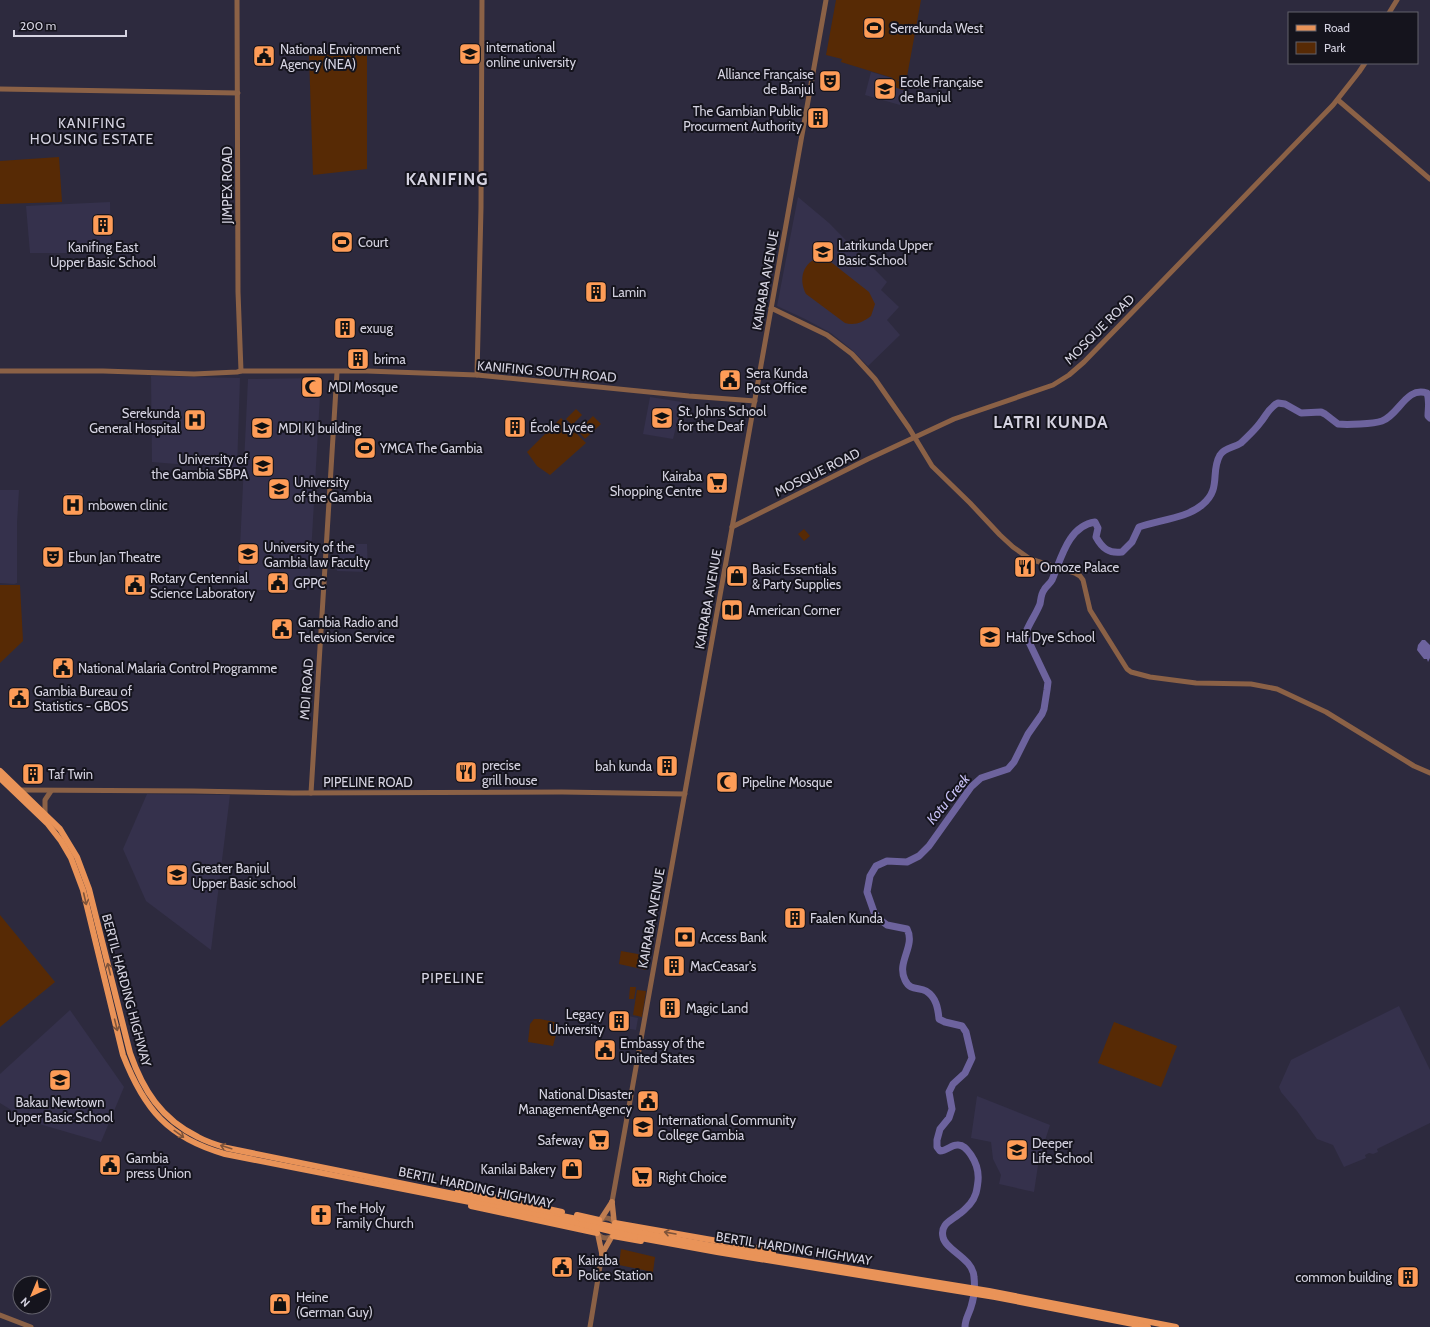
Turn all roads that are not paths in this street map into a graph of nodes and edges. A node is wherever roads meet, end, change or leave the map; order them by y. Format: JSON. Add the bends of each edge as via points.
{"nodes":[{"id":1,"x":237,"y":0,"type":"edge"},
{"id":2,"x":482,"y":0,"type":"edge"},
{"id":3,"x":826,"y":0,"type":"edge"},
{"id":4,"x":1396,"y":0,"type":"edge"},
{"id":5,"x":1390,"y":12,"type":"edge"},
{"id":6,"x":1364,"y":64,"type":"edge"},
{"id":7,"x":0,"y":89,"type":"edge"},
{"id":8,"x":238,"y":93,"type":"junction"},
{"id":9,"x":1338,"y":100,"type":"junction"},
{"id":10,"x":1430,"y":179,"type":"edge"},
{"id":11,"x":771,"y":308,"type":"junction"},
{"id":12,"x":0,"y":371,"type":"edge"},
{"id":13,"x":241,"y":371,"type":"junction"},
{"id":14,"x":337,"y":372,"type":"junction"},
{"id":15,"x":477,"y":376,"type":"junction"},
{"id":16,"x":754,"y":401,"type":"junction"},
{"id":17,"x":915,"y":437,"type":"junction"},
{"id":18,"x":732,"y":527,"type":"junction"},
{"id":19,"x":0,"y":770,"type":"edge"},
{"id":20,"x":1430,"y":774,"type":"edge"},
{"id":21,"x":0,"y":778,"type":"edge"},
{"id":22,"x":22,"y":790,"type":"junction"},
{"id":23,"x":51,"y":790,"type":"junction"},
{"id":24,"x":312,"y":793,"type":"junction"},
{"id":25,"x":685,"y":794,"type":"junction"},
{"id":26,"x":45,"y":813,"type":"junction"},
{"id":27,"x":444,"y":1194,"type":"junction"},
{"id":28,"x":612,"y":1202,"type":"junction"},
{"id":29,"x":600,"y":1220,"type":"junction"},
{"id":30,"x":614,"y":1222,"type":"junction"},
{"id":31,"x":597,"y":1234,"type":"junction"},
{"id":32,"x":612,"y":1237,"type":"junction"},
{"id":33,"x":602,"y":1254,"type":"junction"},
{"id":34,"x":775,"y":1258,"type":"junction"},
{"id":35,"x":981,"y":1292,"type":"junction"},
{"id":36,"x":0,"y":1315,"type":"edge"},
{"id":37,"x":31,"y":1327,"type":"edge"},
{"id":38,"x":590,"y":1327,"type":"edge"},
{"id":39,"x":1148,"y":1327,"type":"edge"},
{"id":40,"x":1176,"y":1327,"type":"edge"}],
"edges":[{"from":1,"to":8,"type":"street","name":"JIMPEX ROAD"},
{"from":2,"to":15,"type":"street"},
{"from":3,"to":11,"type":"street","name":"KAIRABA AVENUE"},
{"from":4,"to":5,"type":"street"},
{"from":6,"to":9,"type":"street","name":"MOSQUE ROAD"},
{"from":7,"to":8,"type":"street"},
{"from":8,"to":13,"type":"street","name":"JIMPEX ROAD","via":[[238,292]]},
{"from":9,"to":10,"type":"street"},
{"from":9,"to":17,"type":"street","name":"MOSQUE ROAD","via":[[1074,371],[1053,385],[965,414]]},
{"from":11,"to":16,"type":"street","name":"KAIRABA AVENUE"},
{"from":11,"to":17,"type":"street","via":[[827,335],[852,354],[875,379]]},
{"from":12,"to":13,"type":"street","name":"KANIFING SOUTH ROAD","via":[[103,370],[194,374]]},
{"from":13,"to":14,"type":"street","name":"KANIFING SOUTH ROAD"},
{"from":14,"to":15,"type":"street","name":"KANIFING SOUTH ROAD"},
{"from":14,"to":24,"type":"street","name":"MDI ROAD"},
{"from":15,"to":16,"type":"street","name":"KANIFING SOUTH ROAD"},
{"from":16,"to":18,"type":"street","name":"KAIRABA AVENUE"},
{"from":17,"to":18,"type":"street","name":"MOSQUE ROAD"},
{"from":17,"to":20,"type":"street","via":[[932,466],[1000,536],[1024,556],[1080,576],[1090,610],[1131,672],[1189,682],[1251,684],[1277,689],[1326,712]]},
{"from":18,"to":25,"type":"street","name":"KAIRABA AVENUE"},
{"from":19,"to":22,"type":"main road","name":"BERTIL HARDING HIGHWAY"},
{"from":21,"to":27,"type":"main road","name":"BERTIL HARDING HIGHWAY","one_way":true,"via":[[46,823],[71,858],[81,885],[123,1055],[142,1095],[164,1122],[192,1143],[225,1154]]},
{"from":22,"to":23,"type":"street","name":"PIPELINE ROAD"},
{"from":22,"to":26,"type":"main road","name":"BERTIL HARDING HIGHWAY"},
{"from":23,"to":24,"type":"street","name":"PIPELINE ROAD"},
{"from":23,"to":26,"type":"street","via":[[45,800]]},
{"from":24,"to":25,"type":"street","name":"PIPELINE ROAD"},
{"from":25,"to":28,"type":"street","name":"KAIRABA AVENUE"},
{"from":27,"to":26,"type":"main road","name":"BERTIL HARDING HIGHWAY","one_way":true,"via":[[227,1148],[193,1135],[163,1113],[143,1085],[130,1053],[81,867],[67,839]]},
{"from":27,"to":29,"type":"main road","via":[[455,1190]]},
{"from":27,"to":31,"type":"main road","via":[[452,1202]]},
{"from":27,"to":34,"type":"main road","name":"BERTIL HARDING HIGHWAY","bridge":true},
{"from":28,"to":29,"type":"main road"},
{"from":28,"to":30,"type":"main road"},
{"from":29,"to":30,"type":"street","via":[[608,1218]]},
{"from":29,"to":31,"type":"street","via":[[596,1226]]},
{"from":30,"to":32,"type":"street","via":[[616,1230]]},
{"from":34,"to":30,"type":"main road","one_way":true,"via":[[771,1252],[752,1247]]},
{"from":31,"to":32,"type":"street","via":[[604,1239]]},
{"from":31,"to":33,"type":"main road"},
{"from":32,"to":33,"type":"main road"},
{"from":32,"to":34,"type":"main road","via":[[752,1261],[765,1262]]},
{"from":33,"to":38,"type":"street"},
{"from":34,"to":35,"type":"main road","name":"BERTIL HARDING HIGHWAY"},
{"from":35,"to":39,"type":"main road","name":"BERTIL HARDING HIGHWAY"},
{"from":35,"to":40,"type":"main road","name":"BERTIL HARDING HIGHWAY"},
{"from":36,"to":37,"type":"street"}]}
